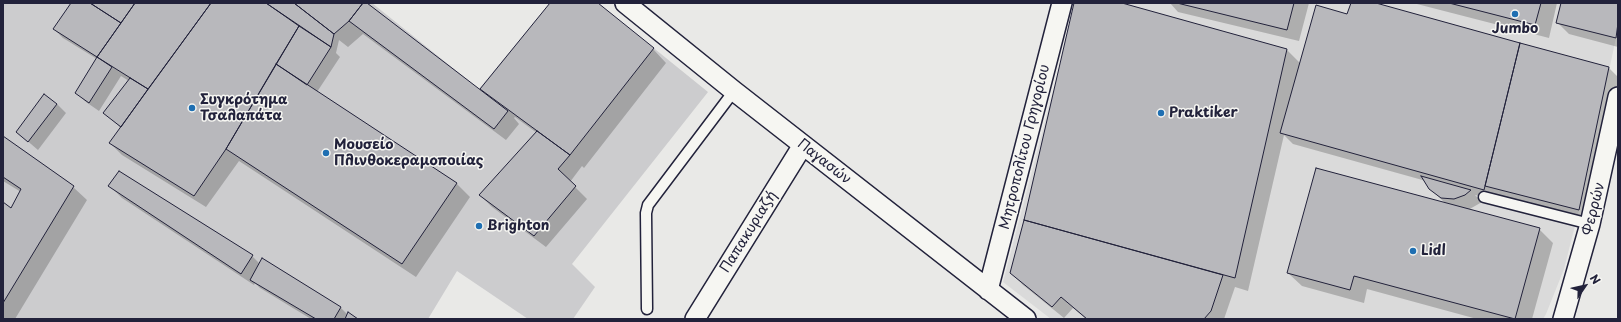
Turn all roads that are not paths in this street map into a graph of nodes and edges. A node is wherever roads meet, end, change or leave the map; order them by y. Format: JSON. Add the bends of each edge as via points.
{"nodes":[{"id":1,"x":624,"y":3,"type":"edge"},
{"id":2,"x":1062,"y":3,"type":"edge"},
{"id":3,"x":734,"y":91,"type":"junction"},
{"id":4,"x":1618,"y":97,"type":"edge"},
{"id":5,"x":803,"y":145,"type":"junction"},
{"id":6,"x":1484,"y":197,"type":"dead end"},
{"id":7,"x":1590,"y":224,"type":"junction"},
{"id":8,"x":988,"y":290,"type":"junction"},
{"id":9,"x":647,"y":309,"type":"dead end"},
{"id":10,"x":1004,"y":312,"type":"edge"},
{"id":11,"x":695,"y":319,"type":"edge"},
{"id":12,"x":1026,"y":319,"type":"edge"},
{"id":13,"x":1563,"y":319,"type":"edge"}],
"edges":[{"from":1,"to":3,"type":"street","name":"Παγασών"},
{"from":2,"to":8,"type":"street","name":"Μητροπολίτου Γρηγορίου"},
{"from":3,"to":5,"type":"street","name":"Παγασών"},
{"from":3,"to":9,"type":"lane","via":[[648,205]]},
{"from":4,"to":7,"type":"street","name":"Φερρών"},
{"from":5,"to":8,"type":"street","name":"Παγασών"},
{"from":5,"to":11,"type":"street","name":"Παπακυριαζή"},
{"from":6,"to":7,"type":"lane"},
{"from":7,"to":13,"type":"street","name":"Φερρών"},
{"from":8,"to":10,"type":"street","name":"Παγασών"},
{"from":10,"to":12,"type":"street","name":"Παγασών"}]}
